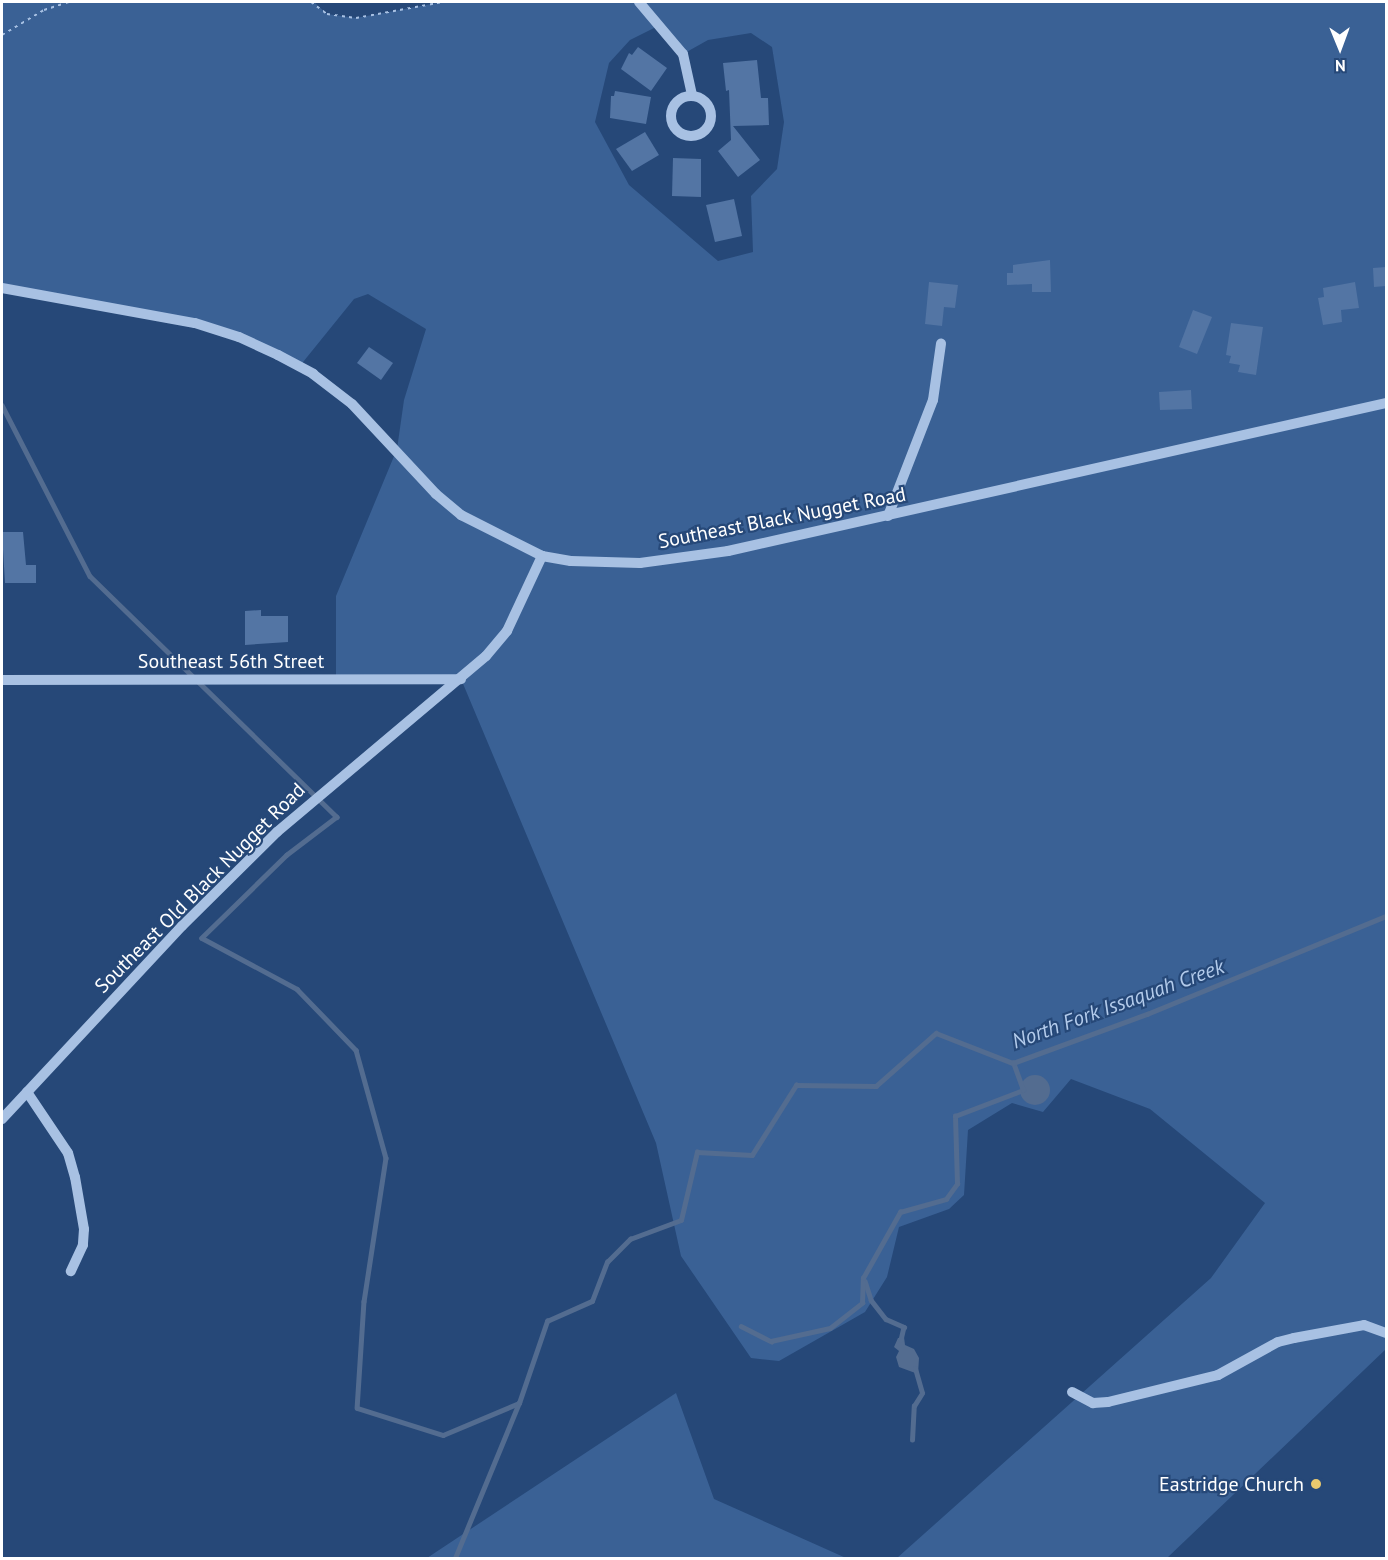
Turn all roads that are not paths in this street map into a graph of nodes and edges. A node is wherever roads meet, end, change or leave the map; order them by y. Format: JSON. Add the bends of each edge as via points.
{"nodes":[{"id":1,"x":639,"y":2,"type":"edge"},
{"id":2,"x":692,"y":95,"type":"dead end"},
{"id":3,"x":2,"y":288,"type":"edge"},
{"id":4,"x":941,"y":344,"type":"dead end"},
{"id":5,"x":1386,"y":403,"type":"edge"},
{"id":6,"x":888,"y":516,"type":"junction"},
{"id":7,"x":542,"y":556,"type":"junction"},
{"id":8,"x":461,"y":679,"type":"junction"},
{"id":9,"x":2,"y":680,"type":"edge"},
{"id":10,"x":27,"y":1092,"type":"junction"},
{"id":11,"x":2,"y":1119,"type":"edge"},
{"id":12,"x":71,"y":1271,"type":"dead end"},
{"id":13,"x":1386,"y":1333,"type":"edge"},
{"id":14,"x":1072,"y":1392,"type":"dead end"}],
"edges":[{"from":1,"to":2,"type":"street","via":[[683,54]]},
{"from":3,"to":7,"type":"street","name":"Southeast Black Nugget Road","via":[[195,323],[239,337],[299,367],[352,404],[436,494],[461,514]]},
{"from":4,"to":6,"type":"street","via":[[933,400]]},
{"from":5,"to":6,"type":"street","name":"Southeast Black Nugget Road"},
{"from":6,"to":7,"type":"street","name":"Southeast Black Nugget Road","via":[[737,549],[658,561],[603,563]]},
{"from":7,"to":8,"type":"street","name":"Southeast Old Black Nugget Road","via":[[507,631]]},
{"from":8,"to":9,"type":"street","name":"Southeast 56th Street"},
{"from":8,"to":10,"type":"street","name":"Southeast Old Black Nugget Road","via":[[277,832],[182,926]]},
{"from":10,"to":11,"type":"street","name":"Southeast Old Black Nugget Road"},
{"from":10,"to":12,"type":"street","via":[[68,1153],[75,1177],[84,1229],[83,1245]]},
{"from":13,"to":14,"type":"street","via":[[1364,1325],[1286,1340],[1218,1375],[1108,1402],[1093,1403]]}]}
